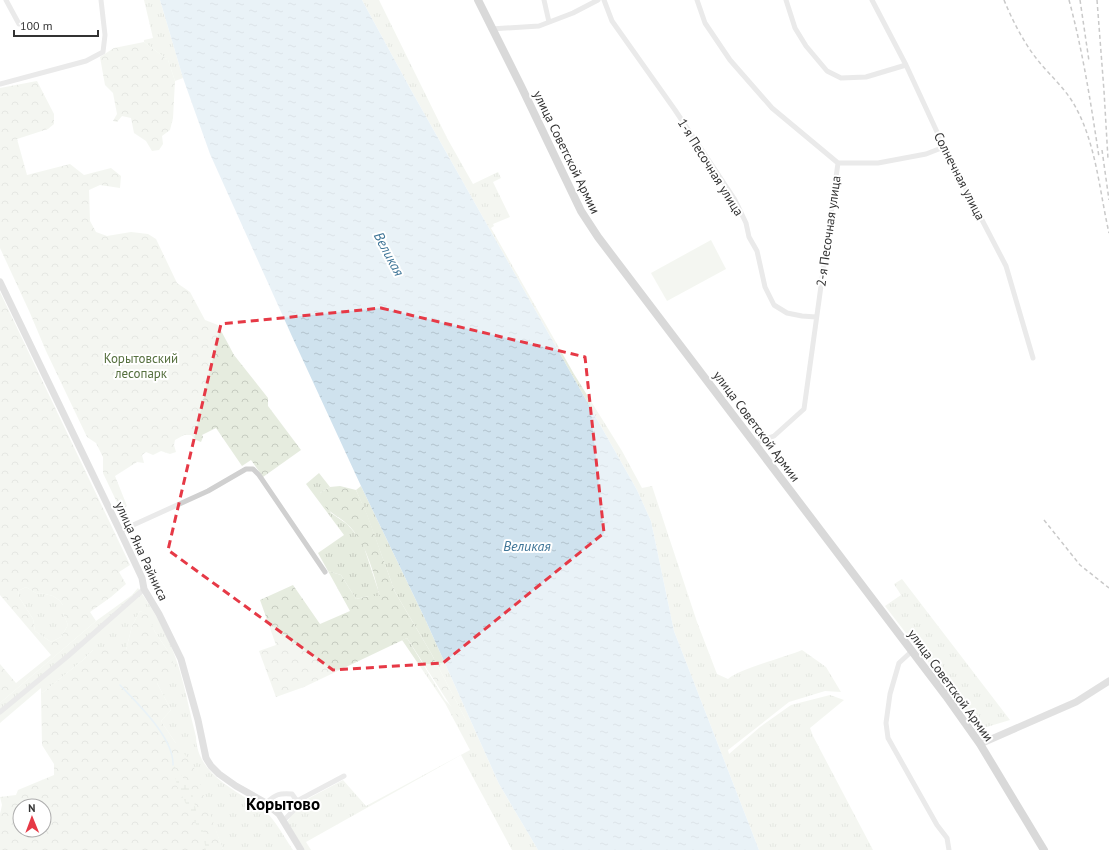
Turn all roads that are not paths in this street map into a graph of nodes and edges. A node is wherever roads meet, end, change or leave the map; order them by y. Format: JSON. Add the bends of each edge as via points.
{"nodes":[{"id":1,"x":6,"y":0,"type":"edge"},
{"id":2,"x":101,"y":0,"type":"edge"},
{"id":3,"x":478,"y":0,"type":"edge"},
{"id":4,"x":544,"y":0,"type":"edge"},
{"id":5,"x":598,"y":0,"type":"edge"},
{"id":6,"x":604,"y":0,"type":"edge"},
{"id":7,"x":697,"y":0,"type":"edge"},
{"id":8,"x":786,"y":0,"type":"edge"},
{"id":9,"x":872,"y":0,"type":"edge"},
{"id":10,"x":549,"y":22,"type":"junction"},
{"id":11,"x":19,"y":24,"type":"dead end"},
{"id":12,"x":491,"y":29,"type":"junction"},
{"id":13,"x":906,"y":65,"type":"junction"},
{"id":14,"x":0,"y":84,"type":"edge"},
{"id":15,"x":944,"y":147,"type":"junction"},
{"id":16,"x":838,"y":163,"type":"junction"},
{"id":17,"x":0,"y":282,"type":"edge"},
{"id":18,"x":816,"y":317,"type":"junction"},
{"id":19,"x":1033,"y":358,"type":"dead end"},
{"id":20,"x":755,"y":443,"type":"junction"},
{"id":21,"x":120,"y":531,"type":"junction"},
{"id":22,"x":325,"y":572,"type":"dead end"},
{"id":23,"x":144,"y":589,"type":"junction"},
{"id":24,"x":912,"y":651,"type":"junction"},
{"id":25,"x":1109,"y":681,"type":"edge"},
{"id":26,"x":0,"y":712,"type":"edge"},
{"id":27,"x":980,"y":744,"type":"junction"},
{"id":28,"x":344,"y":776,"type":"dead end"},
{"id":29,"x":296,"y":801,"type":"junction"},
{"id":30,"x":266,"y":803,"type":"junction"},
{"id":31,"x":283,"y":821,"type":"junction"},
{"id":32,"x":301,"y":850,"type":"edge"},
{"id":33,"x":949,"y":850,"type":"edge"},
{"id":34,"x":1044,"y":850,"type":"edge"}],
"edges":[{"from":1,"to":11,"type":"street"},
{"from":2,"to":14,"type":"street","via":[[105,34],[103,52],[86,61]]},
{"from":3,"to":12,"type":"main road","name":"улица Советской Армии"},
{"from":4,"to":10,"type":"street"},
{"from":5,"to":10,"type":"street"},
{"from":6,"to":18,"type":"street","name":"1-я Песочная улица","via":[[612,21],[735,200],[757,251],[765,287],[774,305],[788,313]]},
{"from":7,"to":16,"type":"street","name":"2-я Песочная улица","via":[[705,23],[730,60],[772,108]]},
{"from":8,"to":13,"type":"street","via":[[795,28],[827,72],[841,78],[866,77]]},
{"from":9,"to":13,"type":"street","name":"Солнечная улица"},
{"from":10,"to":12,"type":"street","via":[[539,26]]},
{"from":12,"to":20,"type":"main road","name":"улица Советской Армии","via":[[581,211]]},
{"from":13,"to":15,"type":"street","name":"Солнечная улица"},
{"from":15,"to":16,"type":"street","via":[[926,154],[878,163]]},
{"from":15,"to":19,"type":"street","name":"Солнечная улица","via":[[1006,266]]},
{"from":16,"to":18,"type":"street","name":"2-я Песочная улица"},
{"from":17,"to":21,"type":"street","name":"улица Яна Райниса"},
{"from":18,"to":20,"type":"street","name":"2-я Песочная улица","via":[[804,409],[774,436]]},
{"from":20,"to":24,"type":"main road","name":"улица Советской Армии"},
{"from":21,"to":22,"type":"street","via":[[208,492],[246,469],[253,469]]},
{"from":21,"to":23,"type":"street","name":"улица Яна Райниса","via":[[142,578]]},
{"from":23,"to":26,"type":"street"},
{"from":23,"to":30,"type":"street","name":"улица Яна Райниса","via":[[181,659],[206,758],[219,774]]},
{"from":24,"to":27,"type":"main road","name":"улица Советской Армии"},
{"from":24,"to":33,"type":"street","via":[[899,663],[890,694],[886,723],[888,738],[936,825],[947,838]]},
{"from":25,"to":27,"type":"street","via":[[1076,702]]},
{"from":27,"to":34,"type":"main road","name":"улица Советской Армии"},
{"from":28,"to":29,"type":"street"},
{"from":29,"to":30,"type":"street","via":[[292,794],[282,793],[275,795]]},
{"from":29,"to":31,"type":"street","via":[[294,810]]},
{"from":30,"to":31,"type":"street","name":"улица Яна Райниса"},
{"from":31,"to":32,"type":"street","name":"улица Яна Райниса"}]}
